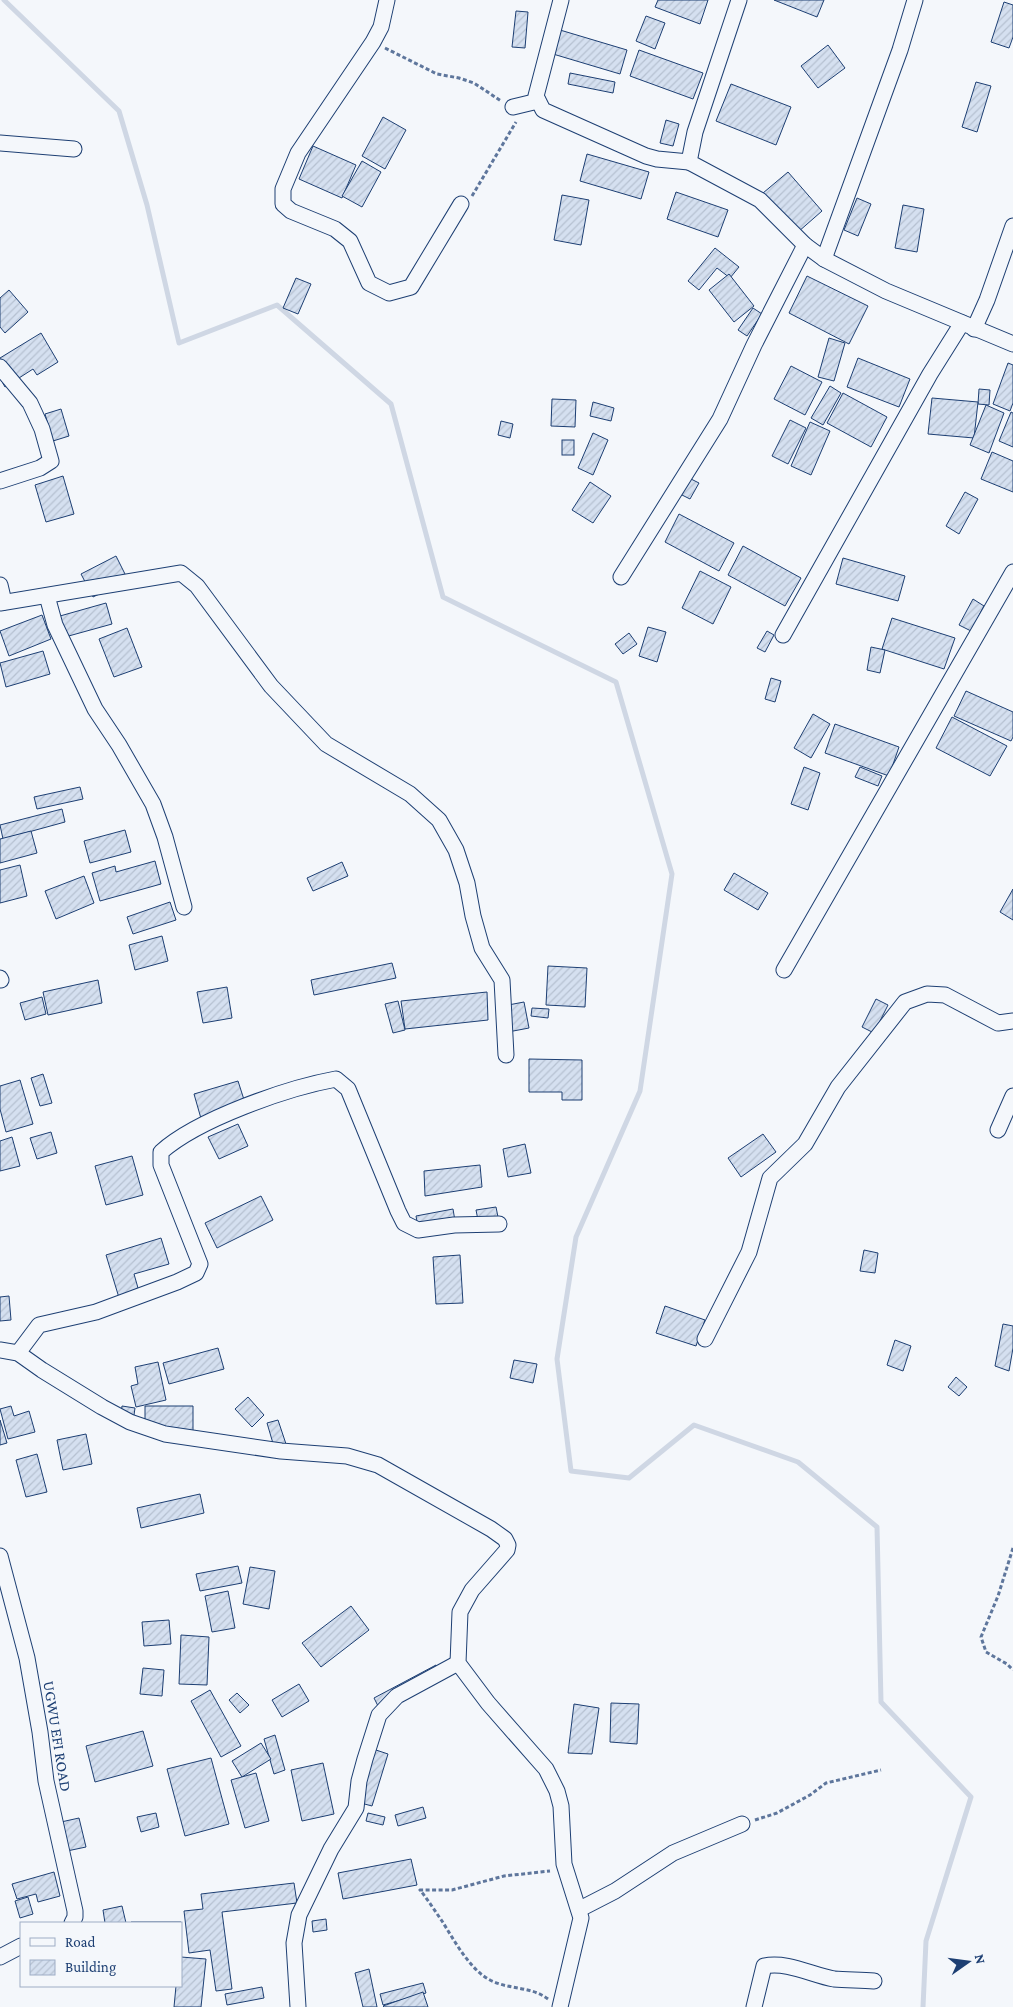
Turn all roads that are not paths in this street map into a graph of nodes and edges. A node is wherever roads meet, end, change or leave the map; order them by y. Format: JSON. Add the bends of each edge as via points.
{"nodes":[{"id":1,"x":387,"y":0,"type":"edge"},
{"id":2,"x":561,"y":0,"type":"edge"},
{"id":3,"x":739,"y":0,"type":"edge"},
{"id":4,"x":915,"y":0,"type":"edge"},
{"id":5,"x":538,"y":100,"type":"junction"},
{"id":6,"x":513,"y":107,"type":"road end"},
{"id":7,"x":0,"y":143,"type":"edge"},
{"id":8,"x":74,"y":149,"type":"dead end"},
{"id":9,"x":689,"y":162,"type":"junction"},
{"id":10,"x":461,"y":204,"type":"road end"},
{"id":11,"x":1013,"y":226,"type":"edge"},
{"id":12,"x":805,"y":245,"type":"junction"},
{"id":13,"x":824,"y":259,"type":"junction"},
{"id":14,"x":968,"y":326,"type":"junction"},
{"id":15,"x":1013,"y":344,"type":"edge"},
{"id":16,"x":0,"y":367,"type":"edge"},
{"id":17,"x":0,"y":481,"type":"edge"},
{"id":18,"x":1013,"y":572,"type":"edge"},
{"id":19,"x":622,"y":577,"type":"dead end"},
{"id":20,"x":0,"y":586,"type":"edge"},
{"id":21,"x":47,"y":596,"type":"junction"},
{"id":22,"x":2,"y":603,"type":"edge"},
{"id":23,"x":783,"y":635,"type":"dead end"},
{"id":24,"x":184,"y":907,"type":"dead end"},
{"id":25,"x":784,"y":970,"type":"dead end"},
{"id":26,"x":1013,"y":1021,"type":"edge"},
{"id":27,"x":506,"y":1055,"type":"dead end"},
{"id":28,"x":1013,"y":1096,"type":"edge"},
{"id":29,"x":998,"y":1130,"type":"dead end"},
{"id":30,"x":499,"y":1224,"type":"dead end"},
{"id":31,"x":705,"y":1339,"type":"dead end"},
{"id":32,"x":0,"y":1350,"type":"edge"},
{"id":33,"x":18,"y":1353,"type":"junction"},
{"id":34,"x":0,"y":1556,"type":"edge"},
{"id":35,"x":458,"y":1663,"type":"junction"},
{"id":36,"x":742,"y":1824,"type":"road end"},
{"id":37,"x":580,"y":1909,"type":"junction"},
{"id":38,"x":72,"y":1922,"type":"edge"},
{"id":39,"x":20,"y":1946,"type":"edge"},
{"id":40,"x":0,"y":1956,"type":"edge"},
{"id":41,"x":874,"y":1981,"type":"dead end"},
{"id":42,"x":556,"y":2005,"type":"edge"},
{"id":43,"x":298,"y":2007,"type":"edge"},
{"id":44,"x":754,"y":2007,"type":"edge"}],
"edges":[{"from":1,"to":10,"type":"street","via":[[381,28],[373,42],[298,153],[283,189],[283,204],[291,211],[335,229],[350,241],[369,283],[389,293],[410,286]]},
{"from":2,"to":5,"type":"street","via":[[536,96]]},
{"from":3,"to":9,"type":"street","via":[[695,132]]},
{"from":4,"to":13,"type":"street"},
{"from":5,"to":6,"type":"street"},
{"from":5,"to":9,"type":"street","via":[[543,110],[646,156]]},
{"from":7,"to":8,"type":"street"},
{"from":9,"to":12,"type":"street","via":[[760,200]]},
{"from":11,"to":14,"type":"street","via":[[987,300]]},
{"from":12,"to":13,"type":"street"},
{"from":12,"to":19,"type":"street","via":[[720,419]]},
{"from":13,"to":14,"type":"street","via":[[878,287]]},
{"from":14,"to":15,"type":"street"},
{"from":14,"to":23,"type":"street","via":[[930,374]]},
{"from":16,"to":17,"type":"street","via":[[30,403],[42,428],[50,461],[40,468]]},
{"from":18,"to":25,"type":"street"},
{"from":20,"to":22,"type":"street"},
{"from":21,"to":22,"type":"street"},
{"from":21,"to":24,"type":"street","via":[[55,625],[89,696],[153,804]]},
{"from":21,"to":27,"type":"street","via":[[181,573],[197,586],[271,686],[326,744],[410,794],[439,820],[459,859],[482,948],[502,980]]},
{"from":26,"to":31,"type":"street","via":[[998,1023],[945,995],[927,994],[904,1002],[838,1087],[805,1144],[770,1178],[749,1252]]},
{"from":28,"to":29,"type":"street"},
{"from":30,"to":33,"type":"street","via":[[418,1230],[404,1223],[348,1089],[336,1079],[320,1082],[205,1124],[161,1152],[160,1165],[200,1264],[196,1273],[96,1312],[39,1325]]},
{"from":32,"to":33,"type":"street"},
{"from":33,"to":35,"type":"street","via":[[130,1422],[173,1436],[281,1451],[347,1456],[378,1465],[499,1534],[507,1542],[507,1550],[472,1590],[460,1612]]},
{"from":34,"to":38,"type":"street","name":"UGWU EFI ROAD","via":[[27,1658],[46,1782],[75,1910]]},
{"from":35,"to":37,"type":"street","via":[[551,1777],[560,1806],[566,1870]]},
{"from":35,"to":43,"type":"street","via":[[397,1696],[379,1715],[365,1759],[356,1808],[331,1849],[299,1915],[294,1943]]},
{"from":36,"to":37,"type":"street","via":[[673,1853],[615,1891]]},
{"from":37,"to":42,"type":"street","via":[[580,1926]]},
{"from":39,"to":40,"type":"street"},
{"from":41,"to":44,"type":"street","via":[[834,1978],[771,1964],[764,1966]]}]}
